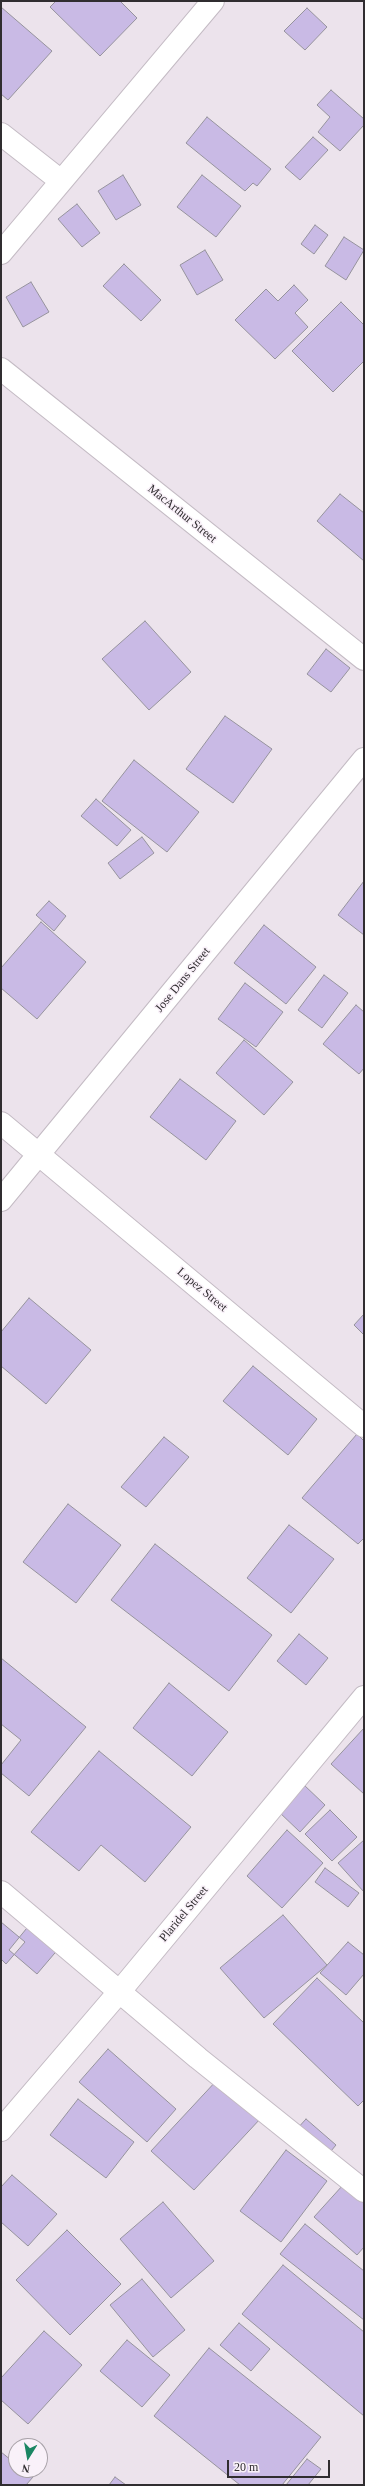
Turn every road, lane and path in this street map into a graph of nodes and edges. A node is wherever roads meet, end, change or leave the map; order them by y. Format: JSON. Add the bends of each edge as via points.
{"nodes":[{"id":1,"x":212,"y":1,"type":"edge"},
{"id":2,"x":1,"y":134,"type":"edge"},
{"id":3,"x":60,"y":181,"type":"junction"},
{"id":4,"x":1,"y":253,"type":"edge"},
{"id":5,"x":1,"y":369,"type":"edge"},
{"id":6,"x":364,"y":660,"type":"edge"},
{"id":7,"x":364,"y":759,"type":"edge"},
{"id":8,"x":1,"y":1123,"type":"edge"},
{"id":9,"x":39,"y":1154,"type":"junction"},
{"id":10,"x":1,"y":1200,"type":"edge"},
{"id":11,"x":364,"y":1426,"type":"edge"},
{"id":12,"x":364,"y":1696,"type":"edge"},
{"id":13,"x":1,"y":1892,"type":"edge"},
{"id":14,"x":120,"y":1991,"type":"junction"},
{"id":15,"x":1,"y":2130,"type":"edge"},
{"id":16,"x":364,"y":2191,"type":"edge"}],
"edges":[{"from":1,"to":3,"type":"street"},
{"from":2,"to":3,"type":"street"},
{"from":3,"to":4,"type":"street"},
{"from":5,"to":6,"type":"street","name":"MacArthur Street"},
{"from":7,"to":9,"type":"street","name":"Jose Dans Street"},
{"from":8,"to":9,"type":"street","name":"Lopez Street"},
{"from":9,"to":10,"type":"street","name":"Jose Dans Street"},
{"from":9,"to":11,"type":"street","name":"Lopez Street"},
{"from":12,"to":14,"type":"street","name":"Plaridel Street"},
{"from":13,"to":14,"type":"street"},
{"from":14,"to":15,"type":"street","name":"Plaridel Street"},
{"from":14,"to":16,"type":"street"}]}
